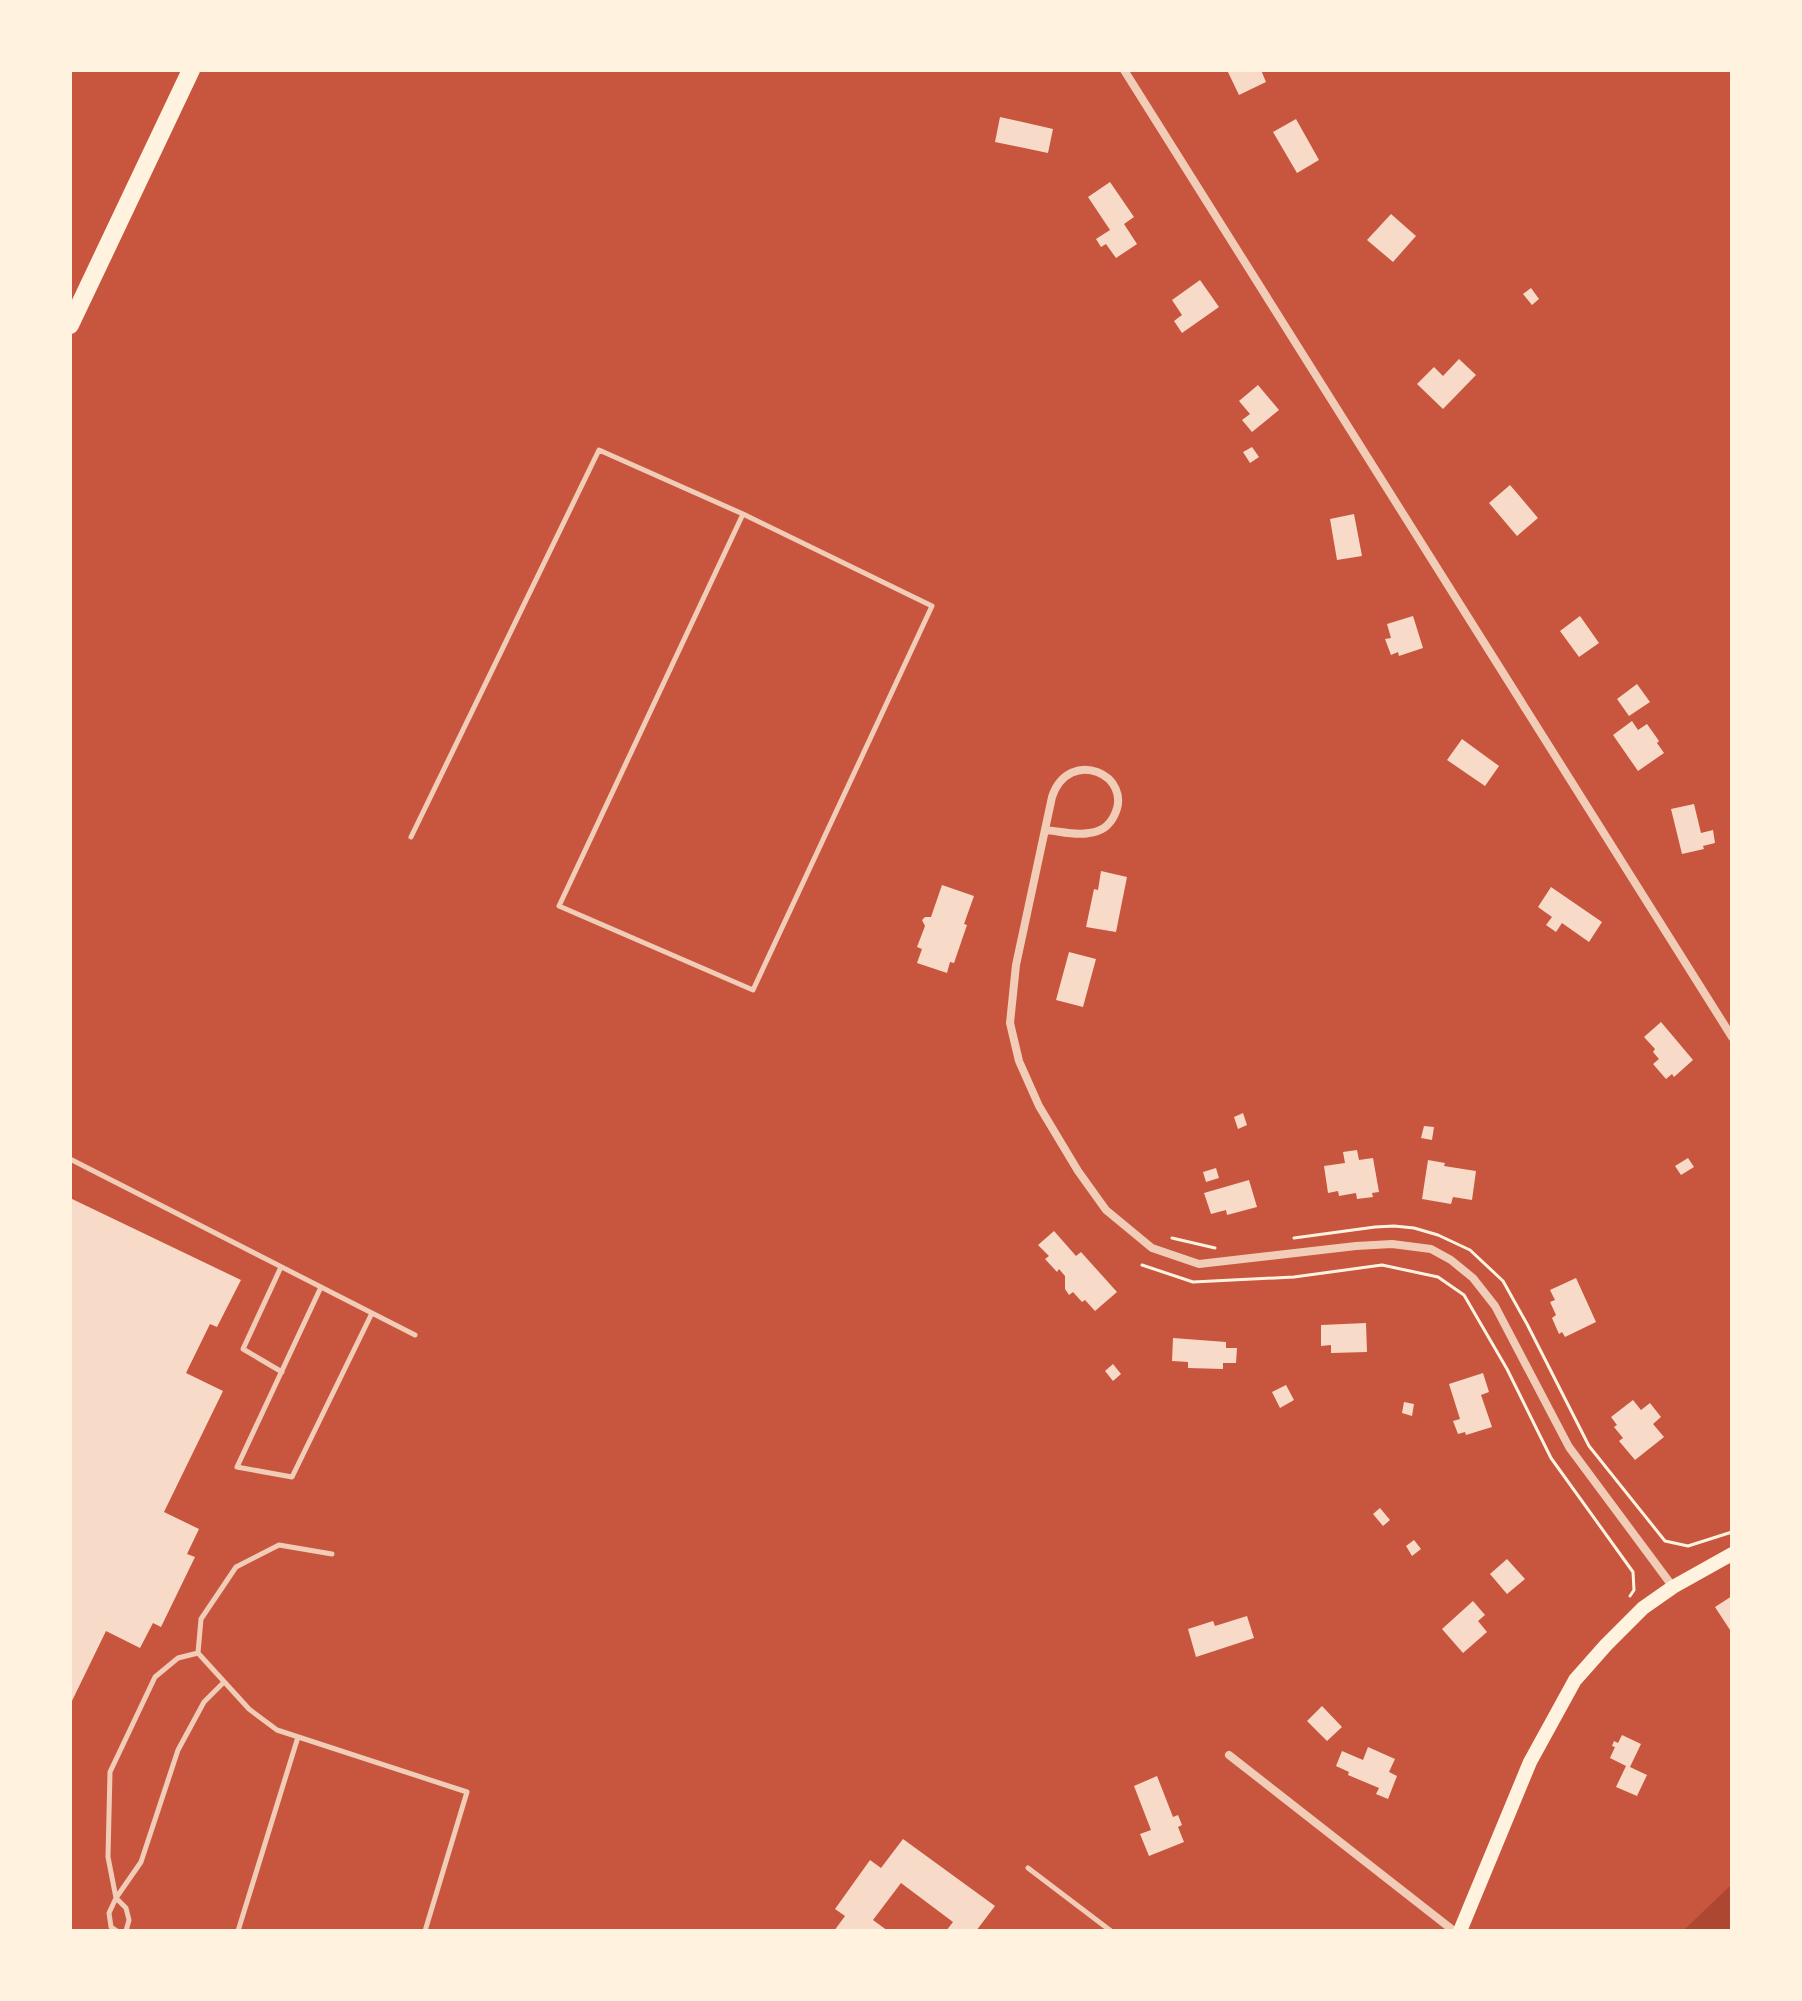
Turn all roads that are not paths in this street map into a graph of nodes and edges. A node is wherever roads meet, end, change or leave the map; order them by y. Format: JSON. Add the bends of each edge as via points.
{"nodes":[{"id":1,"x":191,"y":70,"type":"edge"},
{"id":2,"x":1124,"y":70,"type":"edge"},
{"id":3,"x":70,"y":325,"type":"edge"},
{"id":4,"x":743,"y":514,"type":"junction"},
{"id":5,"x":1045,"y":830,"type":"junction"},
{"id":6,"x":411,"y":837,"type":"dead end"},
{"id":7,"x":1732,"y":1037,"type":"edge"},
{"id":8,"x":70,"y":1159,"type":"edge"},
{"id":9,"x":281,"y":1267,"type":"junction"},
{"id":10,"x":321,"y":1287,"type":"junction"},
{"id":11,"x":372,"y":1313,"type":"junction"},
{"id":12,"x":415,"y":1335,"type":"dead end"},
{"id":13,"x":282,"y":1372,"type":"junction"},
{"id":14,"x":332,"y":1554,"type":"dead end"},
{"id":15,"x":1732,"y":1554,"type":"edge"},
{"id":16,"x":1673,"y":1587,"type":"junction"},
{"id":17,"x":198,"y":1653,"type":"junction"},
{"id":18,"x":224,"y":1682,"type":"junction"},
{"id":19,"x":298,"y":1737,"type":"junction"},
{"id":20,"x":1229,"y":1755,"type":"dead end"},
{"id":21,"x":1028,"y":1868,"type":"dead end"},
{"id":22,"x":116,"y":1898,"type":"junction"},
{"id":23,"x":117,"y":1931,"type":"edge"},
{"id":24,"x":126,"y":1931,"type":"edge"},
{"id":25,"x":238,"y":1931,"type":"edge"},
{"id":26,"x":425,"y":1931,"type":"edge"},
{"id":27,"x":1111,"y":1931,"type":"edge"},
{"id":28,"x":1454,"y":1931,"type":"edge"},
{"id":29,"x":1460,"y":1931,"type":"edge"}],
"edges":[{"from":1,"to":3,"type":"highway"},
{"from":2,"to":7,"type":"street"},
{"from":4,"to":4,"type":"lane","via":[[932,606],[753,990],[559,906]]},
{"from":4,"to":6,"type":"lane","via":[[599,450]]},
{"from":5,"to":5,"type":"street","via":[[1062,778],[1081,769],[1111,781],[1118,801],[1103,829],[1082,834]]},
{"from":5,"to":16,"type":"street","via":[[1016,965],[1010,1023],[1019,1061],[1039,1106],[1106,1210],[1152,1248],[1199,1264],[1392,1244],[1431,1249],[1451,1260],[1495,1306],[1569,1447]]},
{"from":8,"to":9,"type":"lane"},
{"from":9,"to":10,"type":"lane"},
{"from":9,"to":13,"type":"lane","via":[[243,1349]]},
{"from":10,"to":11,"type":"lane"},
{"from":10,"to":13,"type":"lane"},
{"from":11,"to":12,"type":"lane"},
{"from":11,"to":13,"type":"lane","via":[[292,1477],[237,1467]]},
{"from":14,"to":17,"type":"lane","via":[[279,1545],[236,1567],[201,1619]]},
{"from":15,"to":16,"type":"main road"},
{"from":16,"to":29,"type":"main road","via":[[1643,1608],[1575,1680],[1530,1762]]},
{"from":17,"to":18,"type":"lane"},
{"from":17,"to":22,"type":"lane","via":[[178,1658],[155,1677],[110,1772],[108,1857]]},
{"from":18,"to":19,"type":"lane","via":[[277,1730]]},
{"from":18,"to":22,"type":"lane","via":[[204,1702],[178,1750],[141,1862]]},
{"from":19,"to":25,"type":"lane"},
{"from":19,"to":26,"type":"lane","via":[[467,1792]]},
{"from":20,"to":28,"type":"street"},
{"from":21,"to":27,"type":"lane"},
{"from":22,"to":23,"type":"lane","via":[[109,1913]]},
{"from":22,"to":24,"type":"lane","via":[[126,1908]]}]}
